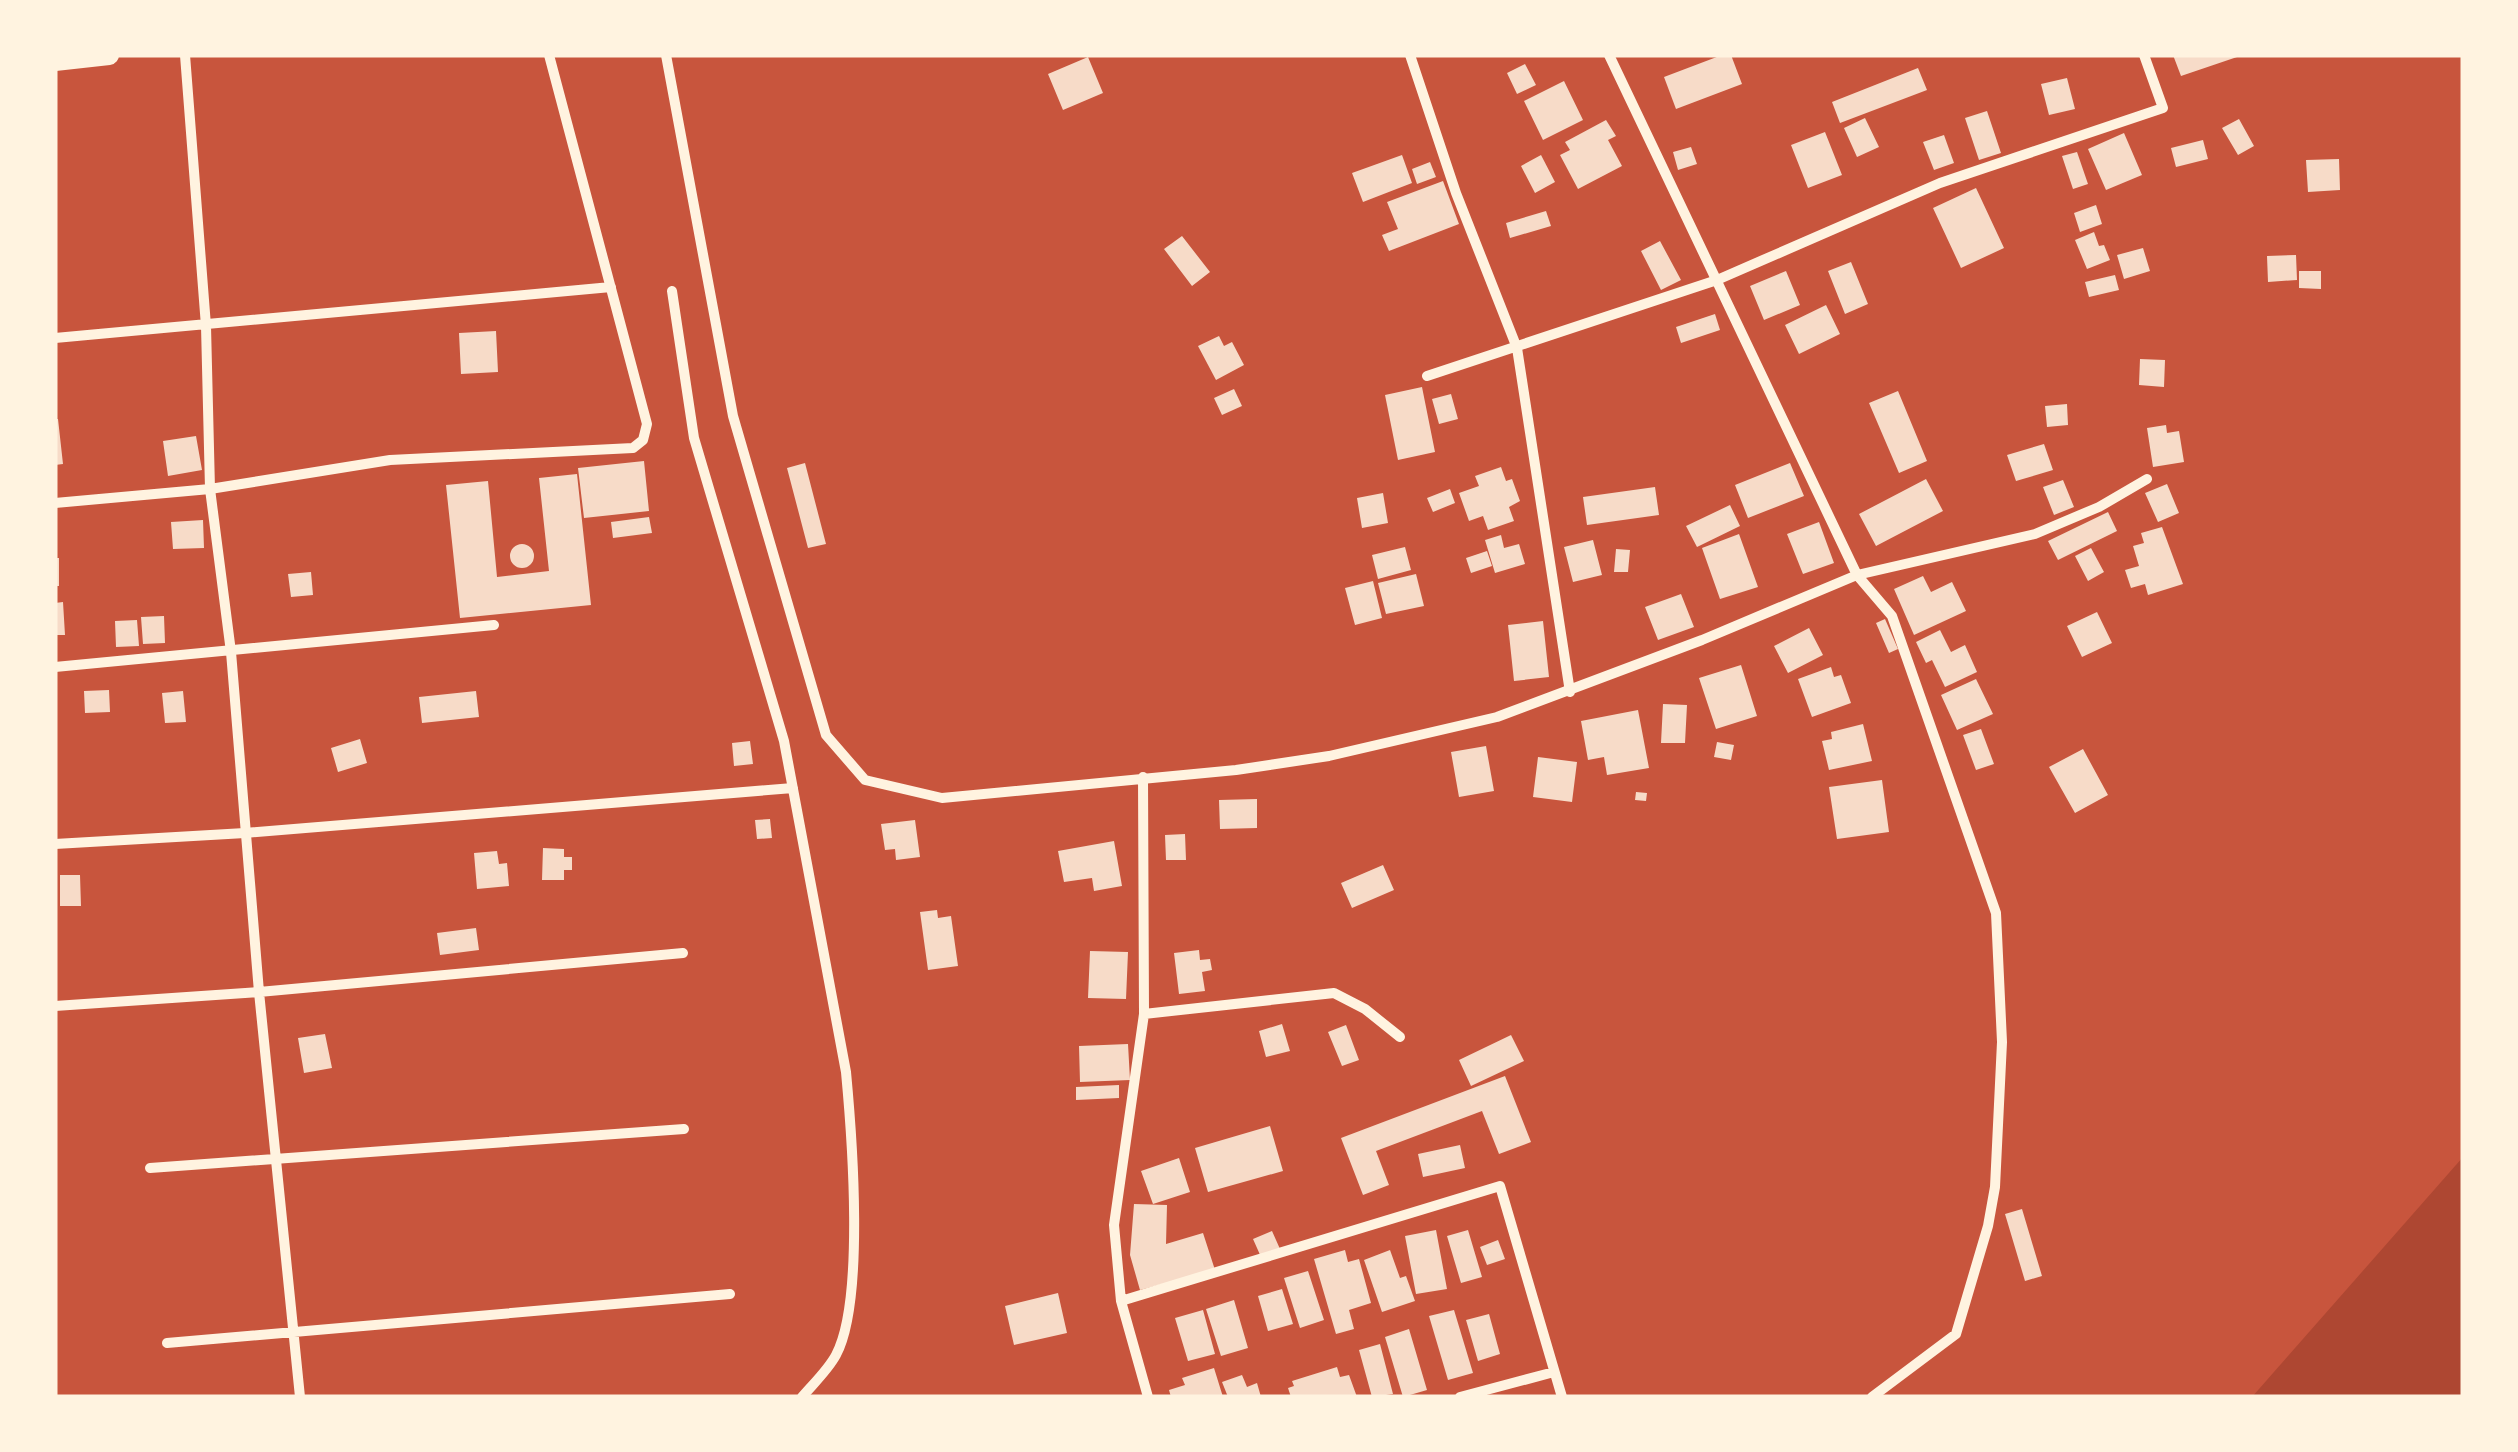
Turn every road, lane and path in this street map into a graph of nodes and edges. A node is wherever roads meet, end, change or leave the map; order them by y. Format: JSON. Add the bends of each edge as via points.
{"nodes":[{"id":1,"x":109,"y":55,"type":"edge"},
{"id":2,"x":185,"y":55,"type":"edge"},
{"id":3,"x":550,"y":55,"type":"edge"},
{"id":4,"x":666,"y":55,"type":"edge"},
{"id":5,"x":1410,"y":55,"type":"edge"},
{"id":6,"x":1609,"y":55,"type":"edge"},
{"id":7,"x":2144,"y":55,"type":"edge"},
{"id":8,"x":55,"y":61,"type":"edge"},
{"id":9,"x":1717,"y":280,"type":"junction"},
{"id":10,"x":611,"y":287,"type":"junction"},
{"id":11,"x":672,"y":291,"type":"dead end"},
{"id":12,"x":206,"y":326,"type":"junction"},
{"id":13,"x":55,"y":338,"type":"edge"},
{"id":14,"x":1517,"y":348,"type":"junction"},
{"id":15,"x":1426,"y":376,"type":"dead end"},
{"id":16,"x":2147,"y":479,"type":"dead end"},
{"id":17,"x":210,"y":489,"type":"junction"},
{"id":18,"x":55,"y":502,"type":"edge"},
{"id":19,"x":1857,"y":574,"type":"junction"},
{"id":20,"x":494,"y":624,"type":"dead end"},
{"id":21,"x":231,"y":652,"type":"junction"},
{"id":22,"x":55,"y":667,"type":"edge"},
{"id":23,"x":1570,"y":692,"type":"junction"},
{"id":24,"x":1142,"y":777,"type":"junction"},
{"id":25,"x":793,"y":788,"type":"junction"},
{"id":26,"x":245,"y":833,"type":"junction"},
{"id":27,"x":55,"y":844,"type":"edge"},
{"id":28,"x":684,"y":953,"type":"dead end"},
{"id":29,"x":259,"y":992,"type":"junction"},
{"id":30,"x":55,"y":1006,"type":"edge"},
{"id":31,"x":1144,"y":1014,"type":"junction"},
{"id":32,"x":1400,"y":1037,"type":"dead end"},
{"id":33,"x":684,"y":1130,"type":"dead end"},
{"id":34,"x":274,"y":1157,"type":"junction"},
{"id":35,"x":150,"y":1168,"type":"dead end"},
{"id":36,"x":730,"y":1294,"type":"dead end"},
{"id":37,"x":1121,"y":1301,"type":"junction"},
{"id":38,"x":293,"y":1332,"type":"junction"},
{"id":39,"x":167,"y":1343,"type":"dead end"},
{"id":40,"x":1554,"y":1372,"type":"junction"},
{"id":41,"x":300,"y":1397,"type":"edge"},
{"id":42,"x":802,"y":1397,"type":"edge"},
{"id":43,"x":1148,"y":1397,"type":"edge"},
{"id":44,"x":1460,"y":1397,"type":"edge"},
{"id":45,"x":1562,"y":1397,"type":"edge"},
{"id":46,"x":1872,"y":1397,"type":"edge"}],
"edges":[{"from":1,"to":8,"type":"main road"},
{"from":2,"to":12,"type":"street"},
{"from":3,"to":10,"type":"street"},
{"from":4,"to":24,"type":"street","via":[[733,416],[826,735],[865,780],[942,798]]},
{"from":5,"to":14,"type":"street"},
{"from":6,"to":9,"type":"street"},
{"from":7,"to":9,"type":"street","via":[[2163,108],[1940,183]]},
{"from":9,"to":14,"type":"street"},
{"from":9,"to":19,"type":"street"},
{"from":10,"to":12,"type":"street"},
{"from":10,"to":17,"type":"street","via":[[647,424],[633,448],[390,460]]},
{"from":11,"to":25,"type":"street","via":[[694,438]]},
{"from":12,"to":13,"type":"street"},
{"from":12,"to":17,"type":"street"},
{"from":14,"to":15,"type":"street"},
{"from":14,"to":23,"type":"street"},
{"from":16,"to":19,"type":"street","via":[[2034,534]]},
{"from":17,"to":18,"type":"street"},
{"from":17,"to":21,"type":"street"},
{"from":19,"to":23,"type":"street"},
{"from":19,"to":46,"type":"street","via":[[1892,616],[1996,913],[2002,1042],[1995,1188],[1956,1334]]},
{"from":20,"to":21,"type":"street"},
{"from":21,"to":22,"type":"street"},
{"from":21,"to":26,"type":"street"},
{"from":23,"to":24,"type":"street","via":[[1497,717],[1329,756]]},
{"from":24,"to":31,"type":"street"},
{"from":25,"to":26,"type":"street"},
{"from":25,"to":42,"type":"street","via":[[851,1126],[852,1301],[836,1355]]},
{"from":26,"to":27,"type":"street"},
{"from":26,"to":29,"type":"street"},
{"from":28,"to":29,"type":"street"},
{"from":29,"to":30,"type":"street"},
{"from":29,"to":34,"type":"street"},
{"from":31,"to":32,"type":"street","via":[[1334,992]]},
{"from":31,"to":37,"type":"street","via":[[1114,1224]]},
{"from":33,"to":34,"type":"street"},
{"from":34,"to":35,"type":"street"},
{"from":34,"to":38,"type":"street"},
{"from":36,"to":38,"type":"street"},
{"from":37,"to":40,"type":"street","via":[[1500,1186]]},
{"from":37,"to":43,"type":"street"},
{"from":38,"to":39,"type":"street"},
{"from":38,"to":41,"type":"street"},
{"from":40,"to":44,"type":"street"},
{"from":40,"to":45,"type":"street"}]}
